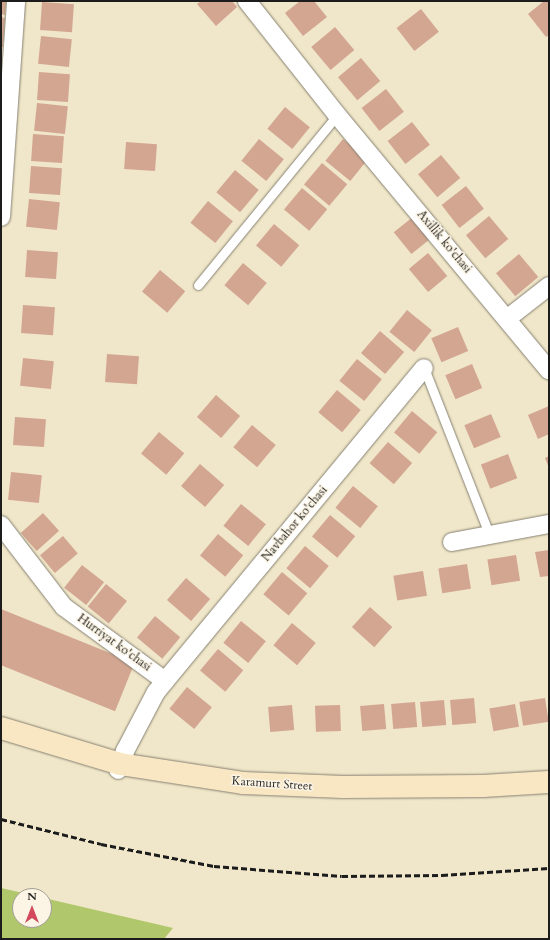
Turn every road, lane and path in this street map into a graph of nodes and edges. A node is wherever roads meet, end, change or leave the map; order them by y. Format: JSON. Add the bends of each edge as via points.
{"nodes":[{"id":1,"x":16,"y":1,"type":"edge"},
{"id":2,"x":247,"y":1,"type":"edge"},
{"id":3,"x":337,"y":115,"type":"junction"},
{"id":4,"x":1,"y":217,"type":"edge"},
{"id":5,"x":198,"y":285,"type":"dead end"},
{"id":6,"x":549,"y":286,"type":"edge"},
{"id":7,"x":508,"y":318,"type":"junction"},
{"id":8,"x":424,"y":368,"type":"joint"},
{"id":9,"x":549,"y":370,"type":"edge"},
{"id":10,"x":549,"y":524,"type":"edge"},
{"id":11,"x":1,"y":525,"type":"edge"},
{"id":12,"x":490,"y":534,"type":"junction"},
{"id":13,"x":452,"y":542,"type":"dead end"},
{"id":14,"x":165,"y":681,"type":"junction"},
{"id":15,"x":1,"y":728,"type":"edge"},
{"id":16,"x":1,"y":736,"type":"edge"},
{"id":17,"x":119,"y":767,"type":"junction"},
{"id":18,"x":549,"y":782,"type":"edge"},
{"id":19,"x":549,"y":788,"type":"edge"}],
"edges":[{"from":1,"to":4,"type":"street"},
{"from":2,"to":3,"type":"street","name":"Axillik ko'chasi"},
{"from":3,"to":5,"type":"lane"},
{"from":3,"to":7,"type":"street","name":"Axillik ko'chasi"},
{"from":6,"to":7,"type":"street"},
{"from":7,"to":9,"type":"street","name":"Axillik ko'chasi"},
{"from":8,"to":12,"type":"lane"},
{"from":8,"to":14,"type":"street","name":"Navbahor ko'chasi"},
{"from":10,"to":12,"type":"street"},
{"from":11,"to":14,"type":"street","name":"Hurriyat ko'chasi","via":[[64,607]]},
{"from":12,"to":13,"type":"street"},
{"from":14,"to":17,"type":"street","via":[[156,692]]},
{"from":15,"to":17,"type":"main road","name":"Karamurt Street"},
{"from":16,"to":17,"type":"main road","name":"Karamurt Street"},
{"from":17,"to":18,"type":"main road","name":"Karamurt Street","via":[[276,786],[483,786]]},
{"from":17,"to":19,"type":"main road","name":"Karamurt Street","via":[[219,787],[277,792],[484,794]]}]}
